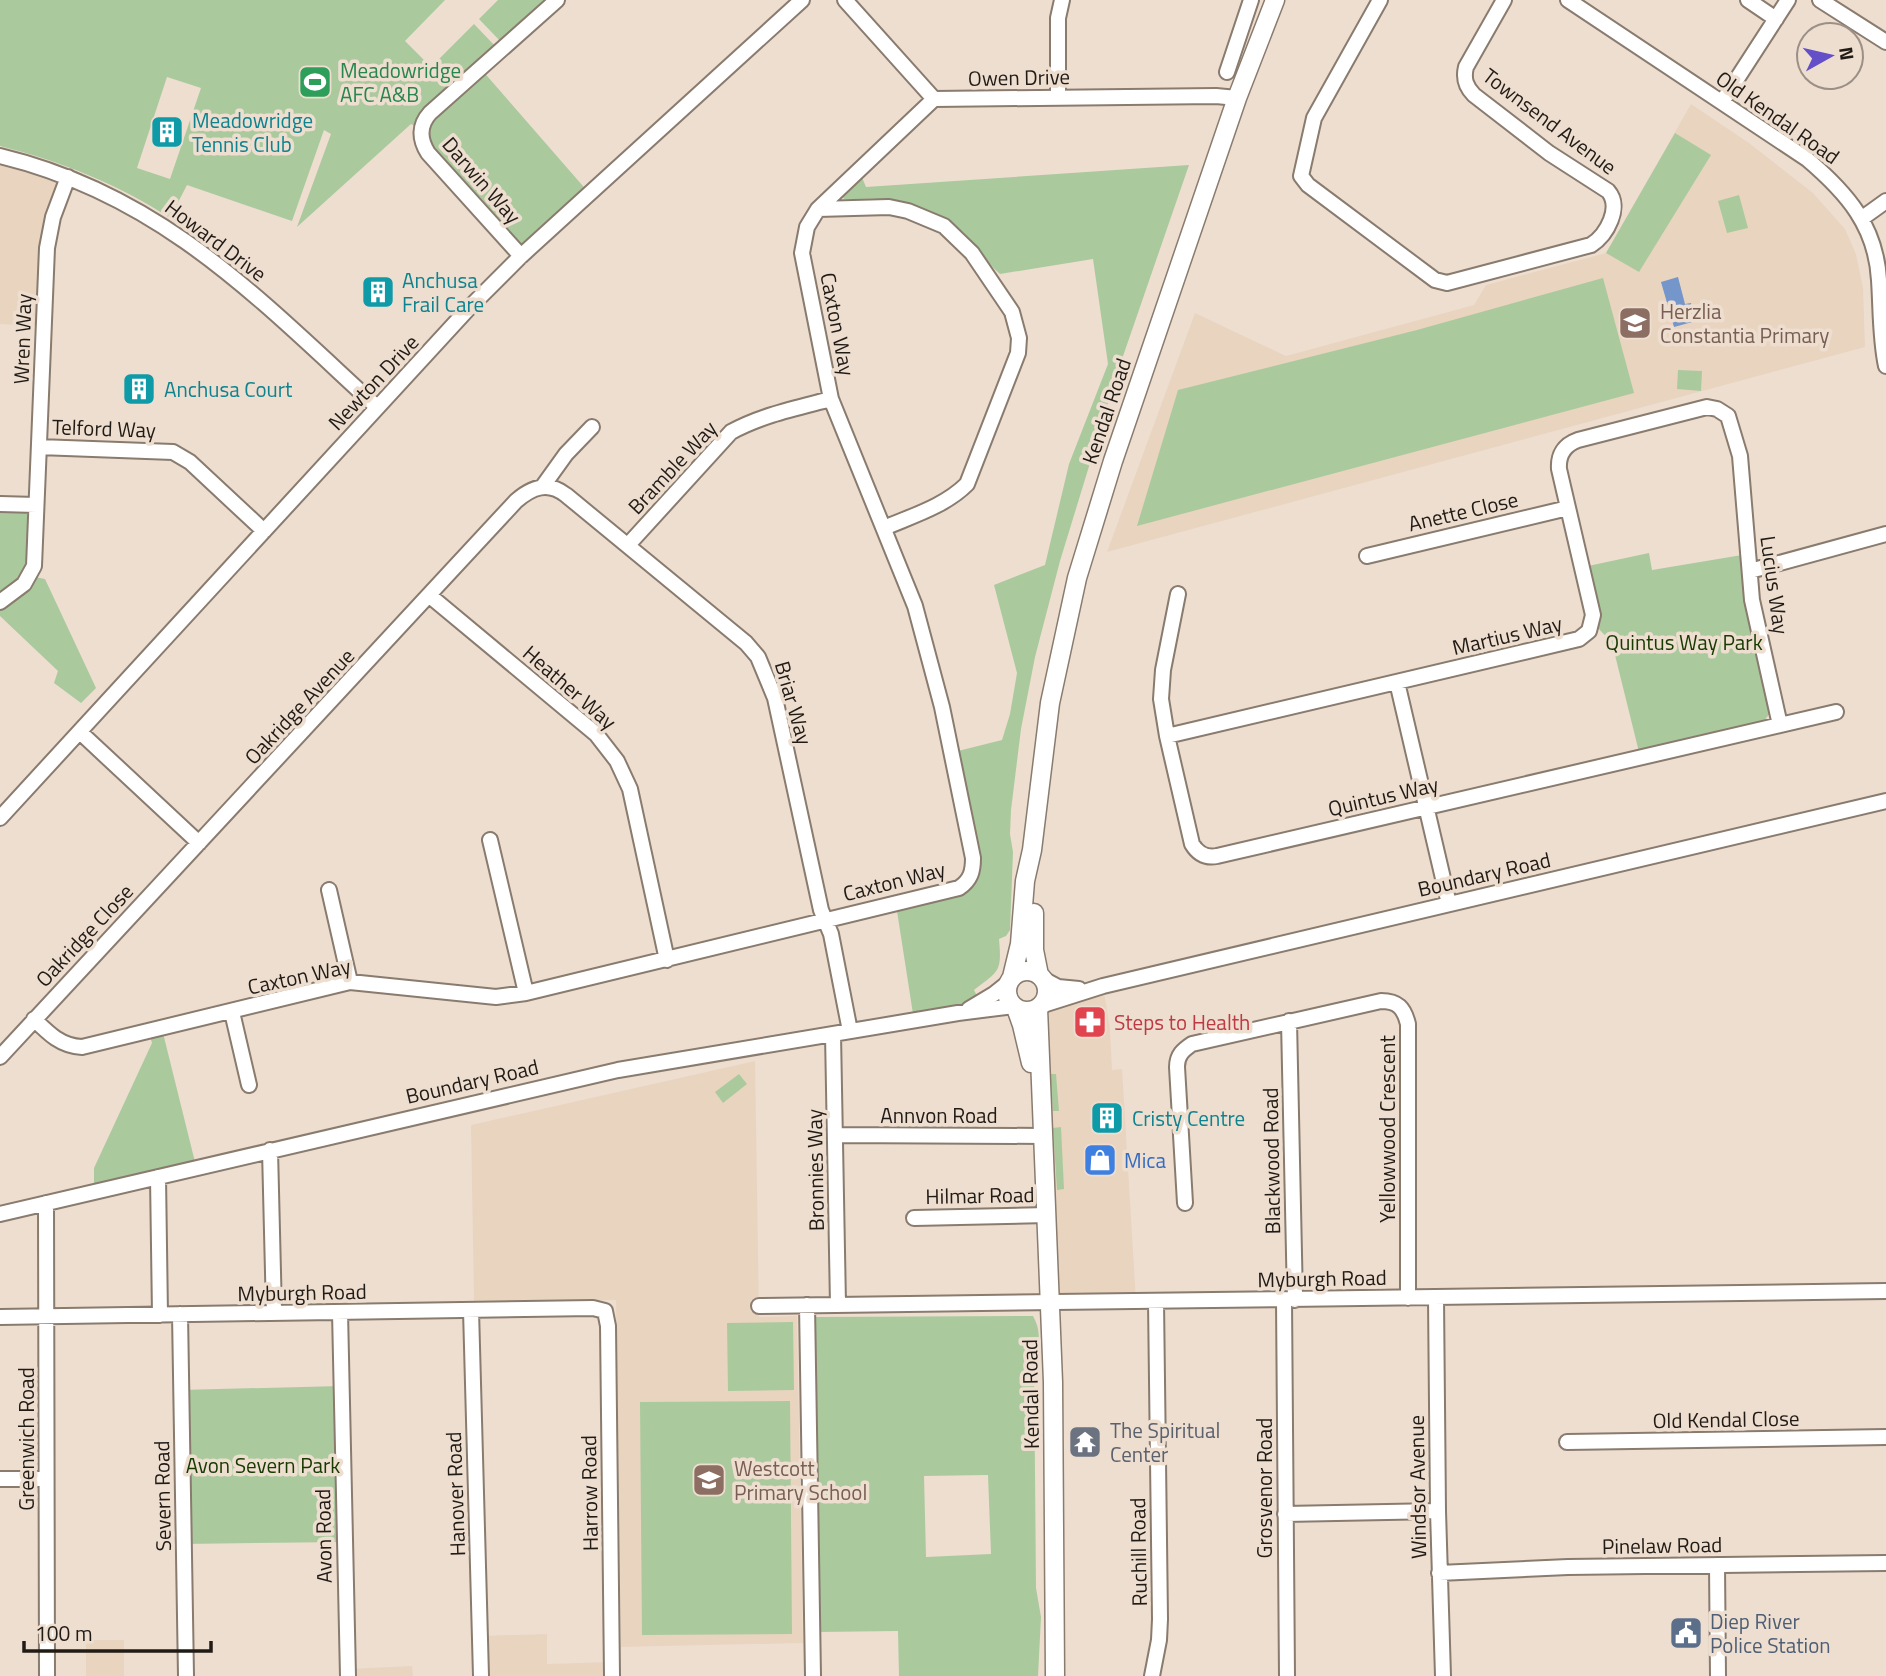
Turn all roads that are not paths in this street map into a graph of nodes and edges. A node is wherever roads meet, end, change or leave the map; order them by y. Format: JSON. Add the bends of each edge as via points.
{"nodes":[{"id":1,"x":556,"y":0,"type":"edge"},
{"id":2,"x":802,"y":0,"type":"edge"},
{"id":3,"x":845,"y":0,"type":"edge"},
{"id":4,"x":1062,"y":0,"type":"edge"},
{"id":5,"x":1251,"y":0,"type":"edge"},
{"id":6,"x":1275,"y":0,"type":"edge"},
{"id":7,"x":1380,"y":0,"type":"edge"},
{"id":8,"x":1504,"y":0,"type":"edge"},
{"id":9,"x":1567,"y":0,"type":"edge"},
{"id":10,"x":1748,"y":0,"type":"edge"},
{"id":11,"x":1788,"y":0,"type":"edge"},
{"id":12,"x":1820,"y":0,"type":"edge"},
{"id":13,"x":1776,"y":19,"type":"junction"},
{"id":14,"x":1886,"y":42,"type":"edge"},
{"id":15,"x":1227,"y":72,"type":"dead end"},
{"id":16,"x":1058,"y":98,"type":"junction"},
{"id":17,"x":1237,"y":98,"type":"junction"},
{"id":18,"x":934,"y":99,"type":"junction"},
{"id":19,"x":1722,"y":102,"type":"junction"},
{"id":20,"x":0,"y":156,"type":"edge"},
{"id":21,"x":68,"y":177,"type":"junction"},
{"id":22,"x":1886,"y":201,"type":"edge"},
{"id":23,"x":818,"y":209,"type":"junction"},
{"id":24,"x":1861,"y":219,"type":"junction"},
{"id":25,"x":521,"y":256,"type":"junction"},
{"id":26,"x":1886,"y":366,"type":"edge"},
{"id":27,"x":831,"y":399,"type":"junction"},
{"id":28,"x":377,"y":407,"type":"junction"},
{"id":29,"x":1723,"y":412,"type":"joint"},
{"id":30,"x":592,"y":427,"type":"dead end"},
{"id":31,"x":39,"y":447,"type":"junction"},
{"id":32,"x":543,"y":486,"type":"junction"},
{"id":33,"x":0,"y":504,"type":"edge"},
{"id":34,"x":36,"y":505,"type":"junction"},
{"id":35,"x":1568,"y":508,"type":"junction"},
{"id":36,"x":884,"y":528,"type":"junction"},
{"id":37,"x":264,"y":531,"type":"junction"},
{"id":38,"x":1886,"y":534,"type":"edge"},
{"id":39,"x":628,"y":545,"type":"junction"},
{"id":40,"x":1367,"y":556,"type":"dead end"},
{"id":41,"x":1750,"y":571,"type":"junction"},
{"id":42,"x":1178,"y":594,"type":"dead end"},
{"id":43,"x":430,"y":596,"type":"junction"},
{"id":44,"x":0,"y":602,"type":"edge"},
{"id":45,"x":1397,"y":682,"type":"junction"},
{"id":46,"x":1836,"y":712,"type":"dead end"},
{"id":47,"x":1780,"y":725,"type":"junction"},
{"id":48,"x":81,"y":733,"type":"junction"},
{"id":49,"x":1167,"y":736,"type":"junction"},
{"id":50,"x":1886,"y":801,"type":"edge"},
{"id":51,"x":1426,"y":808,"type":"junction"},
{"id":52,"x":3,"y":809,"type":"edge"},
{"id":53,"x":490,"y":840,"type":"dead end"},
{"id":54,"x":199,"y":843,"type":"junction"},
{"id":55,"x":1032,"y":850,"type":"junction"},
{"id":56,"x":329,"y":890,"type":"dead end"},
{"id":57,"x":1449,"y":904,"type":"junction"},
{"id":58,"x":825,"y":920,"type":"junction"},
{"id":59,"x":667,"y":960,"type":"junction"},
{"id":60,"x":1040,"y":977,"type":"junction"},
{"id":61,"x":1010,"y":980,"type":"junction"},
{"id":62,"x":350,"y":982,"type":"junction"},
{"id":63,"x":1092,"y":989,"type":"junction"},
{"id":64,"x":526,"y":993,"type":"junction"},
{"id":65,"x":1015,"y":1007,"type":"junction"},
{"id":66,"x":1039,"y":1007,"type":"junction"},
{"id":67,"x":232,"y":1012,"type":"junction"},
{"id":68,"x":958,"y":1013,"type":"junction"},
{"id":69,"x":34,"y":1020,"type":"junction"},
{"id":70,"x":1289,"y":1021,"type":"junction"},
{"id":71,"x":849,"y":1031,"type":"junction"},
{"id":72,"x":832,"y":1034,"type":"junction"},
{"id":73,"x":0,"y":1057,"type":"edge"},
{"id":74,"x":249,"y":1085,"type":"dead end"},
{"id":75,"x":1041,"y":1111,"type":"junction"},
{"id":76,"x":835,"y":1135,"type":"junction"},
{"id":77,"x":1043,"y":1136,"type":"junction"},
{"id":78,"x":270,"y":1150,"type":"junction"},
{"id":79,"x":158,"y":1177,"type":"junction"},
{"id":80,"x":46,"y":1203,"type":"junction"},
{"id":81,"x":1185,"y":1203,"type":"dead end"},
{"id":82,"x":0,"y":1214,"type":"edge"},
{"id":83,"x":1047,"y":1215,"type":"junction"},
{"id":84,"x":914,"y":1218,"type":"dead end"},
{"id":85,"x":1886,"y":1291,"type":"edge"},
{"id":86,"x":1408,"y":1298,"type":"junction"},
{"id":87,"x":1436,"y":1298,"type":"junction"},
{"id":88,"x":1289,"y":1300,"type":"junction"},
{"id":89,"x":1156,"y":1301,"type":"junction"},
{"id":90,"x":1051,"y":1302,"type":"junction"},
{"id":91,"x":807,"y":1305,"type":"junction"},
{"id":92,"x":838,"y":1305,"type":"junction"},
{"id":93,"x":759,"y":1306,"type":"dead end"},
{"id":94,"x":471,"y":1310,"type":"junction"},
{"id":95,"x":605,"y":1311,"type":"joint"},
{"id":96,"x":340,"y":1312,"type":"junction"},
{"id":97,"x":274,"y":1313,"type":"junction"},
{"id":98,"x":180,"y":1314,"type":"junction"},
{"id":99,"x":160,"y":1315,"type":"junction"},
{"id":100,"x":47,"y":1316,"type":"junction"},
{"id":101,"x":0,"y":1317,"type":"edge"},
{"id":102,"x":1886,"y":1437,"type":"edge"},
{"id":103,"x":1567,"y":1442,"type":"dead end"},
{"id":104,"x":0,"y":1479,"type":"edge"},
{"id":105,"x":46,"y":1479,"type":"junction"},
{"id":106,"x":1438,"y":1511,"type":"junction"},
{"id":107,"x":1285,"y":1514,"type":"junction"},
{"id":108,"x":1886,"y":1563,"type":"edge"},
{"id":109,"x":1717,"y":1565,"type":"junction"},
{"id":110,"x":1439,"y":1573,"type":"junction"},
{"id":111,"x":47,"y":1676,"type":"edge"},
{"id":112,"x":186,"y":1676,"type":"edge"},
{"id":113,"x":348,"y":1676,"type":"edge"},
{"id":114,"x":481,"y":1676,"type":"edge"},
{"id":115,"x":612,"y":1676,"type":"edge"},
{"id":116,"x":813,"y":1676,"type":"edge"},
{"id":117,"x":1055,"y":1676,"type":"edge"},
{"id":118,"x":1152,"y":1676,"type":"edge"},
{"id":119,"x":1287,"y":1676,"type":"edge"},
{"id":120,"x":1443,"y":1676,"type":"edge"},
{"id":121,"x":1718,"y":1676,"type":"edge"}],
"edges":[{"from":1,"to":25,"type":"street","name":"Darwin Way","via":[[425,118],[422,129],[428,153]]},
{"from":2,"to":25,"type":"street","name":"Newton Drive"},
{"from":3,"to":18,"type":"street"},
{"from":4,"to":16,"type":"street"},
{"from":5,"to":15,"type":"street"},
{"from":6,"to":17,"type":"main road","name":"Kendal Road"},
{"from":7,"to":8,"type":"street","name":"Townsend Avenue","via":[[1314,118],[1301,173],[1307,185],[1434,280],[1447,284],[1591,245],[1599,240],[1615,212],[1608,191],[1549,153],[1467,87],[1466,68]]},
{"from":9,"to":19,"type":"street","name":"Old Kendal Road"},
{"from":10,"to":13,"type":"street"},
{"from":11,"to":13,"type":"street"},
{"from":12,"to":14,"type":"street"},
{"from":13,"to":19,"type":"street"},
{"from":16,"to":17,"type":"street","name":"Owen Drive"},
{"from":16,"to":18,"type":"street","name":"Owen Drive"},
{"from":17,"to":55,"type":"main road","name":"Kendal Road","via":[[1077,578],[1050,703]]},
{"from":18,"to":23,"type":"street","name":"Caxton Way"},
{"from":19,"to":24,"type":"street","name":"Old Kendal Road","via":[[1807,159],[1836,184]]},
{"from":20,"to":21,"type":"street","name":"Howard Drive"},
{"from":21,"to":28,"type":"street","name":"Howard Drive","via":[[122,201],[185,240],[254,294]]},
{"from":21,"to":31,"type":"street","name":"Wren Way","via":[[47,248]]},
{"from":22,"to":24,"type":"street"},
{"from":23,"to":27,"type":"street","name":"Caxton Way","via":[[807,227],[802,253]]},
{"from":23,"to":36,"type":"street","via":[[889,207],[944,226],[972,253],[1012,312],[1020,338],[1018,354],[967,484],[958,494]]},
{"from":24,"to":26,"type":"street","name":"Old Kendal Road","via":[[1879,271]]},
{"from":25,"to":28,"type":"street","name":"Newton Drive"},
{"from":27,"to":36,"type":"street","name":"Caxton Way"},
{"from":27,"to":39,"type":"street","name":"Bramble Way","via":[[768,416],[731,432]]},
{"from":28,"to":37,"type":"street","name":"Newton Drive"},
{"from":29,"to":35,"type":"street","name":"Martius Way","via":[[1697,408],[1571,442],[1559,464]]},
{"from":29,"to":41,"type":"street","name":"Lucius Way","via":[[1740,456]]},
{"from":30,"to":32,"type":"street"},
{"from":31,"to":34,"type":"street","name":"Wren Way"},
{"from":31,"to":37,"type":"street","name":"Telford Way","via":[[173,452],[190,462]]},
{"from":32,"to":39,"type":"street","name":"Briar Way","via":[[561,491]]},
{"from":32,"to":43,"type":"street","name":"Oakridge Avenue","via":[[516,501]]},
{"from":33,"to":34,"type":"street"},
{"from":34,"to":44,"type":"street","name":"Wren Way","via":[[34,566],[24,584]]},
{"from":35,"to":40,"type":"street","name":"Anette Close"},
{"from":35,"to":45,"type":"street","name":"Martius Way","via":[[1593,615],[1585,636]]},
{"from":36,"to":58,"type":"street","name":"Caxton Way","via":[[915,607],[942,707],[973,867],[967,883],[959,888]]},
{"from":37,"to":48,"type":"street","name":"Newton Drive"},
{"from":38,"to":41,"type":"street"},
{"from":39,"to":58,"type":"street","name":"Briar Way","via":[[758,657],[775,698]]},
{"from":41,"to":47,"type":"street","name":"Lucius Way","via":[[1752,600]]},
{"from":42,"to":49,"type":"street","name":"Quintus Way","via":[[1161,685]]},
{"from":43,"to":54,"type":"street","name":"Oakridge Avenue"},
{"from":43,"to":59,"type":"street","name":"Heather Way","via":[[596,734],[617,761],[638,820]]},
{"from":45,"to":49,"type":"street","name":"Martius Way"},
{"from":45,"to":51,"type":"street"},
{"from":46,"to":47,"type":"street","name":"Quintus Way"},
{"from":47,"to":51,"type":"street","name":"Quintus Way"},
{"from":48,"to":52,"type":"street","name":"Newton Drive"},
{"from":48,"to":54,"type":"street"},
{"from":49,"to":51,"type":"street","name":"Quintus Way","via":[[1192,844],[1207,857]]},
{"from":50,"to":57,"type":"street","name":"Boundary Road"},
{"from":51,"to":57,"type":"street"},
{"from":53,"to":64,"type":"street"},
{"from":54,"to":69,"type":"street","name":"Oakridge Close"},
{"from":55,"to":60,"type":"main road","name":"Kendal Road","via":[[1034,950]]},
{"from":55,"to":61,"type":"main road","name":"Kendal Road","via":[[1020,944]]},
{"from":56,"to":62,"type":"street"},
{"from":57,"to":63,"type":"street","name":"Boundary Road"},
{"from":58,"to":59,"type":"street","name":"Caxton Way"},
{"from":58,"to":71,"type":"street","name":"Briar Way"},
{"from":59,"to":64,"type":"street","name":"Caxton Way"},
{"from":60,"to":61,"type":"main road","via":[[1023,971]]},
{"from":60,"to":63,"type":"street","name":"Boundary Road","via":[[1065,988]]},
{"from":60,"to":66,"type":"main road","via":[[1047,990]]},
{"from":61,"to":65,"type":"main road","via":[[1007,994]]},
{"from":61,"to":68,"type":"street","name":"Boundary Road","via":[[989,998]]},
{"from":62,"to":64,"type":"street","name":"Caxton Way","via":[[496,997]]},
{"from":62,"to":67,"type":"street","name":"Caxton Way"},
{"from":63,"to":66,"type":"street","name":"Boundary Road"},
{"from":65,"to":66,"type":"main road","via":[[1030,1011]]},
{"from":65,"to":68,"type":"street","name":"Boundary Road"},
{"from":65,"to":75,"type":"main road","name":"Kendal Road"},
{"from":66,"to":75,"type":"main road","name":"Kendal Road"},
{"from":67,"to":69,"type":"street","name":"Caxton Way","via":[[82,1047],[57,1041]]},
{"from":67,"to":74,"type":"street"},
{"from":68,"to":71,"type":"street","name":"Boundary Road"},
{"from":69,"to":73,"type":"street","name":"Oakridge Close"},
{"from":70,"to":81,"type":"street","name":"Yellowwood Crescent","via":[[1192,1044],[1180,1053]]},
{"from":70,"to":86,"type":"street","name":"Yellowwood Crescent","via":[[1381,1001],[1392,1001],[1405,1014]]},
{"from":70,"to":88,"type":"street","name":"Blackwood Road"},
{"from":71,"to":72,"type":"street","name":"Boundary Road"},
{"from":72,"to":76,"type":"street","name":"Bronnies Way"},
{"from":72,"to":78,"type":"street","name":"Boundary Road","via":[[618,1070]]},
{"from":75,"to":77,"type":"main road","name":"Kendal Road"},
{"from":76,"to":77,"type":"street","name":"Annvon Road"},
{"from":76,"to":92,"type":"street","name":"Bronnies Way"},
{"from":77,"to":83,"type":"main road","name":"Kendal Road"},
{"from":78,"to":79,"type":"street","name":"Boundary Road"},
{"from":78,"to":97,"type":"street"},
{"from":79,"to":80,"type":"street","name":"Boundary Road"},
{"from":79,"to":99,"type":"street"},
{"from":80,"to":82,"type":"street","name":"Boundary Road"},
{"from":80,"to":100,"type":"street","name":"Greenwich Road"},
{"from":83,"to":84,"type":"street","name":"Hilmar Road"},
{"from":83,"to":90,"type":"main road","name":"Kendal Road"},
{"from":85,"to":87,"type":"street","name":"Myburgh Road"},
{"from":86,"to":87,"type":"street","name":"Myburgh Road"},
{"from":86,"to":88,"type":"street","name":"Myburgh Road"},
{"from":87,"to":106,"type":"street","name":"Windsor Avenue"},
{"from":88,"to":89,"type":"street","name":"Myburgh Road"},
{"from":88,"to":107,"type":"street","name":"Grosvenor Road"},
{"from":89,"to":90,"type":"street","name":"Myburgh Road"},
{"from":89,"to":118,"type":"street","name":"Ruchill Road","via":[[1160,1619]]},
{"from":90,"to":92,"type":"street","name":"Myburgh Road"},
{"from":90,"to":117,"type":"main road","name":"Kendal Road"},
{"from":91,"to":92,"type":"street","name":"Myburgh Road"},
{"from":91,"to":93,"type":"street","name":"Myburgh Road"},
{"from":91,"to":116,"type":"street"},
{"from":94,"to":95,"type":"street","name":"Myburgh Road"},
{"from":94,"to":96,"type":"street","name":"Myburgh Road"},
{"from":94,"to":114,"type":"street","name":"Hanover Road"},
{"from":95,"to":115,"type":"street","name":"Harrow Road"},
{"from":96,"to":97,"type":"street","name":"Myburgh Road"},
{"from":96,"to":113,"type":"street","name":"Avon Road"},
{"from":97,"to":98,"type":"street","name":"Myburgh Road"},
{"from":98,"to":99,"type":"street","name":"Myburgh Road"},
{"from":98,"to":112,"type":"street","name":"Severn Road"},
{"from":99,"to":100,"type":"street","name":"Myburgh Road"},
{"from":100,"to":101,"type":"street","name":"Myburgh Road"},
{"from":100,"to":105,"type":"street","name":"Greenwich Road"},
{"from":102,"to":103,"type":"street","name":"Old Kendal Close"},
{"from":104,"to":105,"type":"street"},
{"from":105,"to":111,"type":"street","name":"Greenwich Road"},
{"from":106,"to":107,"type":"street"},
{"from":106,"to":110,"type":"street","name":"Windsor Avenue"},
{"from":107,"to":119,"type":"street","name":"Grosvenor Road"},
{"from":108,"to":109,"type":"street","name":"Pinelaw Road"},
{"from":109,"to":110,"type":"street","name":"Pinelaw Road"},
{"from":109,"to":121,"type":"street"},
{"from":110,"to":120,"type":"street","name":"Windsor Avenue"}]}
